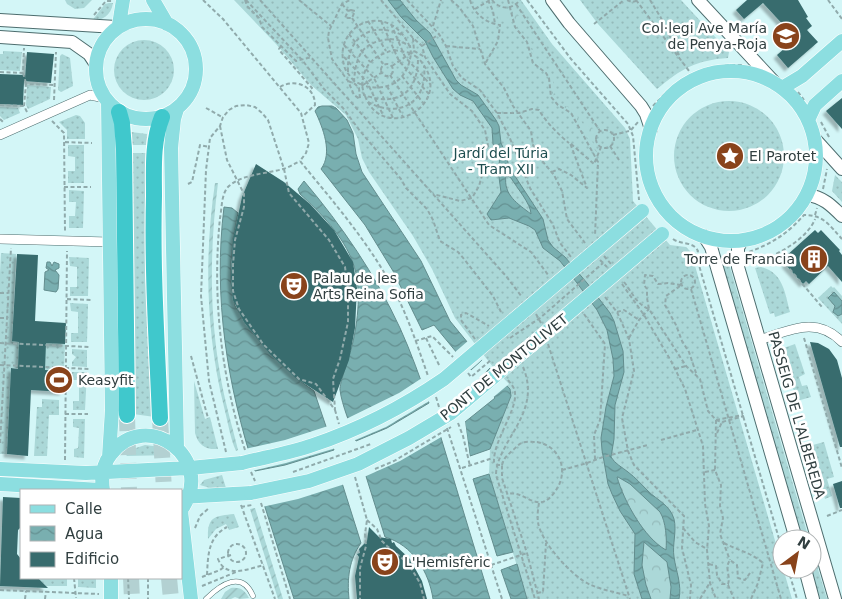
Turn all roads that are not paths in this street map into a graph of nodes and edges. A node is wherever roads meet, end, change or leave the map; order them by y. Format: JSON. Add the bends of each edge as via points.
{"nodes":[{"id":1,"x":154,"y":0,"type":"edge"},
{"id":2,"x":552,"y":0,"type":"edge"},
{"id":3,"x":698,"y":0,"type":"edge"},
{"id":4,"x":123,"y":1,"type":"edge"},
{"id":5,"x":0,"y":20,"type":"edge"},
{"id":6,"x":167,"y":24,"type":"junction"},
{"id":7,"x":118,"y":26,"type":"junction"},
{"id":8,"x":0,"y":37,"type":"edge"},
{"id":9,"x":842,"y":41,"type":"edge"},
{"id":10,"x":95,"y":63,"type":"junction"},
{"id":11,"x":842,"y":81,"type":"edge"},
{"id":12,"x":783,"y":85,"type":"junction"},
{"id":13,"x":111,"y":104,"type":"junction"},
{"id":14,"x":177,"y":109,"type":"junction"},
{"id":15,"x":810,"y":115,"type":"junction"},
{"id":16,"x":162,"y":117,"type":"junction"},
{"id":17,"x":651,"y":129,"type":"junction"},
{"id":18,"x":0,"y":135,"type":"edge"},
{"id":19,"x":814,"y":138,"type":"junction"},
{"id":20,"x":842,"y":169,"type":"edge"},
{"id":21,"x":655,"y":192,"type":"junction"},
{"id":22,"x":807,"y":195,"type":"junction"},
{"id":23,"x":842,"y":216,"type":"edge"},
{"id":24,"x":683,"y":226,"type":"junction"},
{"id":25,"x":704,"y":236,"type":"junction"},
{"id":26,"x":0,"y":239,"type":"edge"},
{"id":27,"x":742,"y":240,"type":"junction"},
{"id":28,"x":109,"y":242,"type":"junction"},
{"id":29,"x":759,"y":340,"type":"junction"},
{"id":30,"x":842,"y":342,"type":"edge"},
{"id":31,"x":127,"y":415,"type":"tunnel mouth"},
{"id":32,"x":160,"y":418,"type":"tunnel mouth"},
{"id":33,"x":177,"y":447,"type":"junction"},
{"id":34,"x":109,"y":457,"type":"junction"},
{"id":35,"x":190,"y":468,"type":"junction"},
{"id":36,"x":0,"y":469,"type":"edge"},
{"id":37,"x":103,"y":472,"type":"junction"},
{"id":38,"x":0,"y":484,"type":"edge"},
{"id":39,"x":85,"y":489,"type":"edge"},
{"id":40,"x":102,"y":489,"type":"edge"},
{"id":41,"x":185,"y":497,"type":"edge"},
{"id":42,"x":182,"y":519,"type":"edge"},
{"id":43,"x":793,"y":529,"type":"edge"},
{"id":44,"x":112,"y":579,"type":"edge"},
{"id":45,"x":808,"y":579,"type":"edge"},
{"id":46,"x":105,"y":596,"type":"edge"},
{"id":47,"x":254,"y":596,"type":"dead end"},
{"id":48,"x":191,"y":599,"type":"edge"},
{"id":49,"x":206,"y":599,"type":"edge"},
{"id":50,"x":813,"y":599,"type":"edge"},
{"id":51,"x":835,"y":599,"type":"edge"}],
"edges":[{"from":1,"to":6,"type":"main road"},
{"from":2,"to":17,"type":"main road","via":[[641,106]]},
{"from":3,"to":12,"type":"main road"},
{"from":4,"to":7,"type":"main road"},
{"from":5,"to":7,"type":"main road"},
{"from":6,"to":7,"type":"main road","via":[[141,20]]},
{"from":6,"to":14,"type":"main road","via":[[184,36],[196,63],[191,91]]},
{"from":7,"to":10,"type":"main road","via":[[106,38]]},
{"from":8,"to":10,"type":"main road","via":[[72,42],[89,54]]},
{"from":9,"to":12,"type":"main road"},
{"from":10,"to":13,"type":"main road","via":[[99,87]]},
{"from":11,"to":15,"type":"main road","via":[[819,101]]},
{"from":12,"to":15,"type":"main road"},
{"from":12,"to":17,"type":"main road","via":[[736,72],[699,77],[667,100]]},
{"from":13,"to":16,"type":"main road","via":[[133,118]]},
{"from":13,"to":18,"type":"street","via":[[90,95]]},
{"from":13,"to":28,"type":"main road"},
{"from":13,"to":31,"type":"highway","via":[[124,134]]},
{"from":14,"to":16,"type":"main road"},
{"from":14,"to":33,"type":"main road","via":[[171,148]]},
{"from":15,"to":19,"type":"main road"},
{"from":16,"to":32,"type":"highway","via":[[155,148],[154,212]]},
{"from":17,"to":21,"type":"main road","via":[[646,158]]},
{"from":19,"to":20,"type":"main road"},
{"from":19,"to":22,"type":"main road","via":[[816,164]]},
{"from":21,"to":24,"type":"main road","via":[[667,212]]},
{"from":21,"to":35,"type":"main road","name":"PONT DE MONTOLIVET","bridge":true,"via":[[644,210],[444,379],[411,402],[368,424],[312,446]]},
{"from":22,"to":23,"type":"main road","via":[[821,198]]},
{"from":22,"to":27,"type":"main road","via":[[795,212],[777,228]]},
{"from":24,"to":25,"type":"main road"},
{"from":24,"to":41,"type":"main road","name":"PONT DE MONTOLIVET","bridge":true,"via":[[663,233],[451,413],[409,438],[358,464],[249,500]]},
{"from":25,"to":27,"type":"main road"},
{"from":25,"to":43,"type":"main road","via":[[711,247]]},
{"from":26,"to":28,"type":"street"},
{"from":27,"to":29,"type":"main road","name":"PASSEIG DE L'ALBEREDA","via":[[737,254],[738,267]]},
{"from":28,"to":34,"type":"main road","via":[[112,410]]},
{"from":29,"to":30,"type":"street","via":[[808,326],[828,330]]},
{"from":29,"to":51,"type":"main road","name":"PASSEIG DE L'ALBEREDA"},
{"from":33,"to":34,"type":"main road","via":[[162,438],[145,436],[128,440]]},
{"from":33,"to":35,"type":"main road"},
{"from":34,"to":37,"type":"main road"},
{"from":35,"to":37,"type":"main road","name":"PONT DE MONTOLIVET"},
{"from":35,"to":41,"type":"main road","via":[[192,483]]},
{"from":36,"to":37,"type":"main road","name":"PONT DE MONTOLIVET"},
{"from":37,"to":40,"type":"main road"},
{"from":38,"to":39,"type":"main road"},
{"from":42,"to":48,"type":"main road"},
{"from":44,"to":46,"type":"main road"},
{"from":45,"to":50,"type":"main road"},
{"from":47,"to":49,"type":"lane","via":[[243,583],[232,581]]}]}
